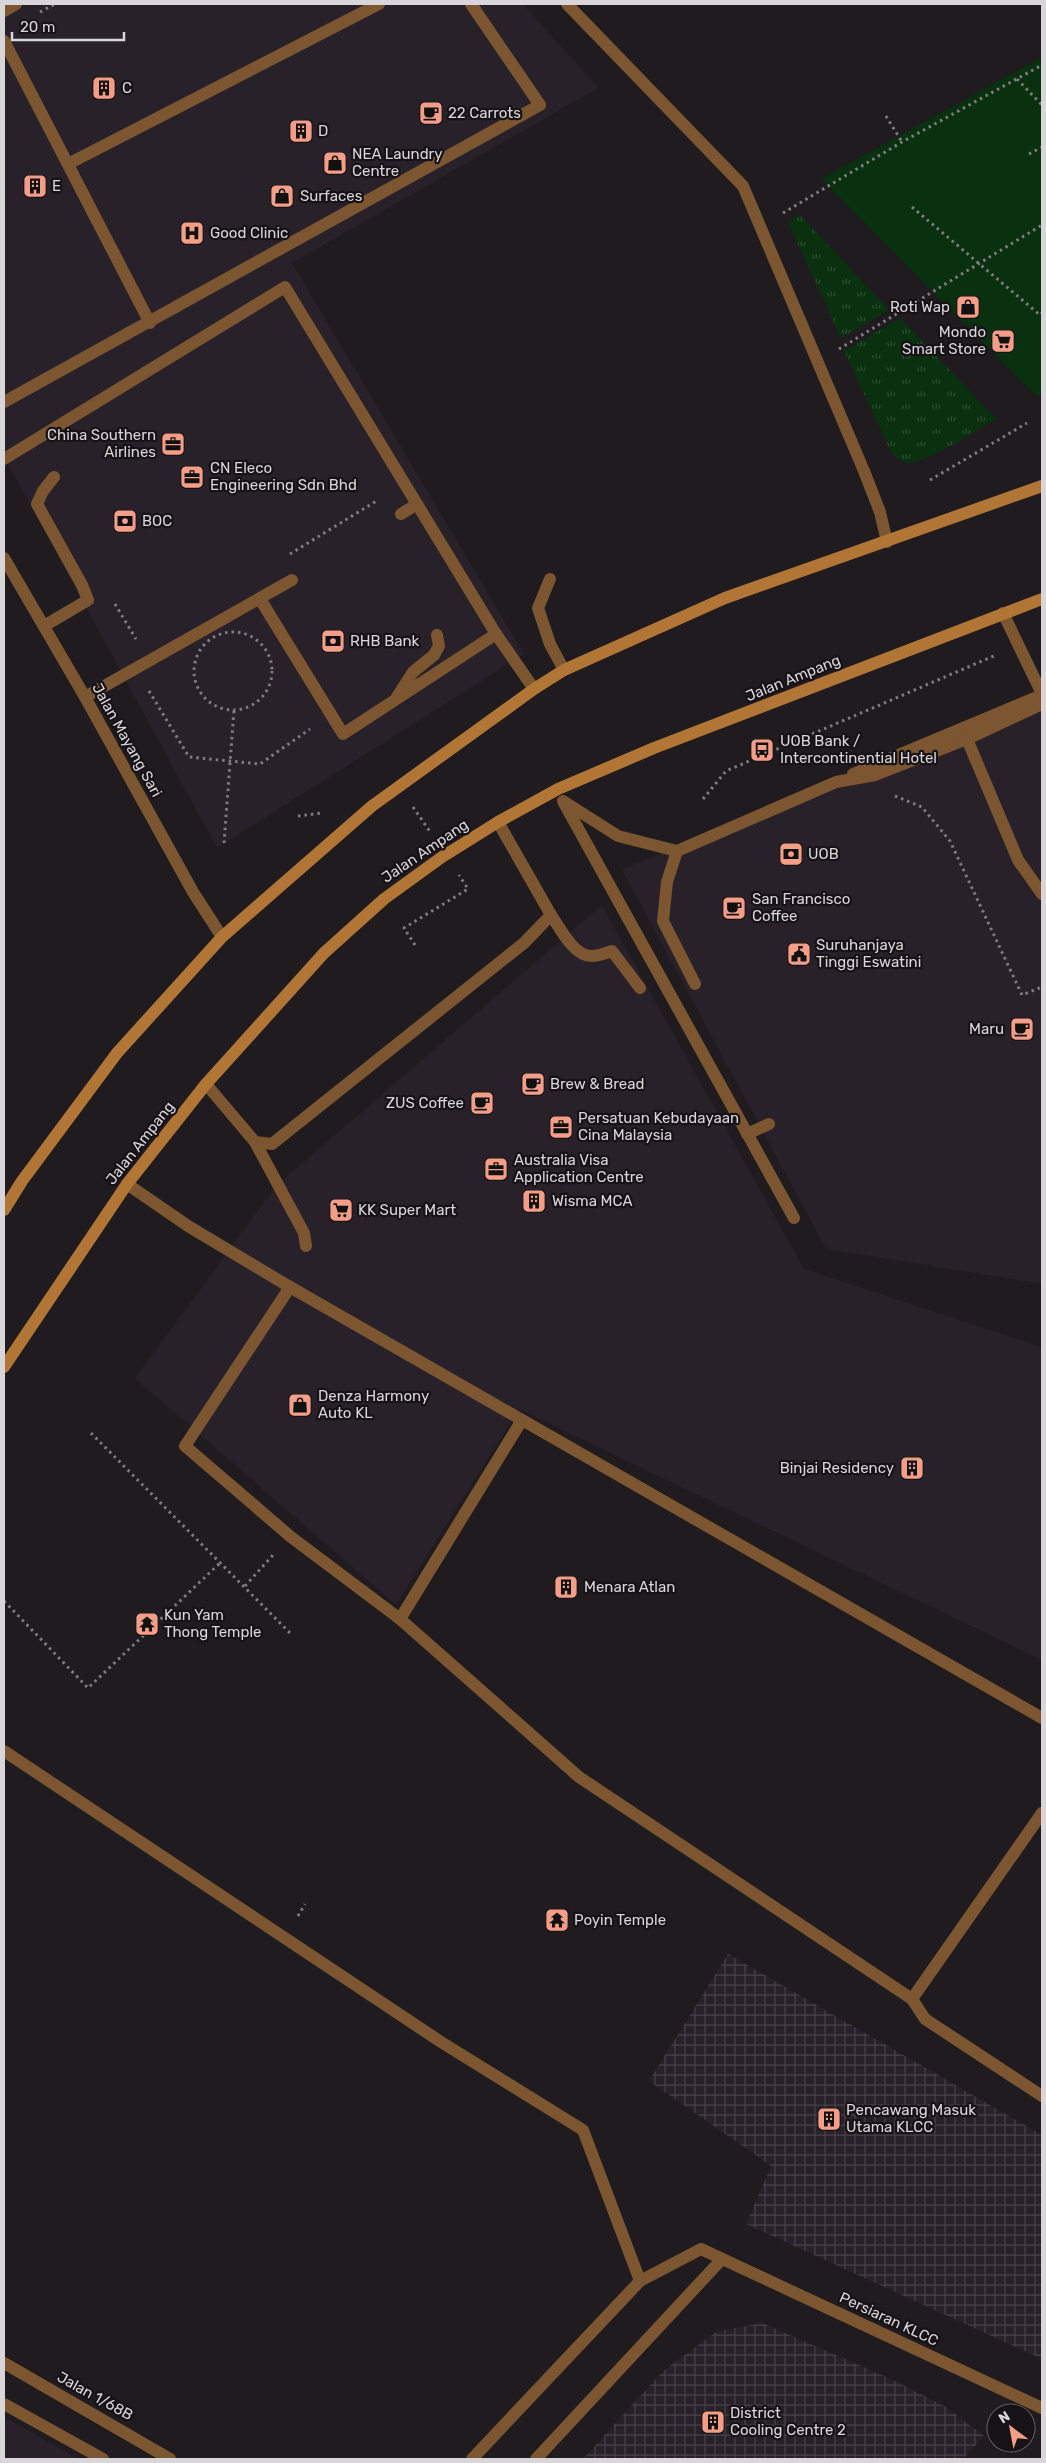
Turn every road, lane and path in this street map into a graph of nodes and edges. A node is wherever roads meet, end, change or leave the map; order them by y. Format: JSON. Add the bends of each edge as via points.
{"nodes":[{"id":1,"x":16,"y":4,"type":"edge"},
{"id":2,"x":379,"y":4,"type":"edge"},
{"id":3,"x":471,"y":4,"type":"edge"},
{"id":4,"x":567,"y":4,"type":"edge"},
{"id":5,"x":4,"y":11,"type":"edge"},
{"id":6,"x":4,"y":41,"type":"edge"},
{"id":7,"x":1042,"y":64,"type":"edge"},
{"id":8,"x":1017,"y":78,"type":"junction"},
{"id":9,"x":1042,"y":105,"type":"edge"},
{"id":10,"x":886,"y":116,"type":"dead end"},
{"id":11,"x":902,"y":142,"type":"junction"},
{"id":12,"x":1042,"y":147,"type":"edge"},
{"id":13,"x":1030,"y":154,"type":"dead end"},
{"id":14,"x":68,"y":164,"type":"junction"},
{"id":15,"x":912,"y":207,"type":"dead end"},
{"id":16,"x":779,"y":216,"type":"dead end"},
{"id":17,"x":1042,"y":225,"type":"edge"},
{"id":18,"x":978,"y":264,"type":"junction"},
{"id":19,"x":1042,"y":313,"type":"edge"},
{"id":20,"x":150,"y":322,"type":"junction"},
{"id":21,"x":835,"y":352,"type":"dead end"},
{"id":22,"x":4,"y":402,"type":"edge"},
{"id":23,"x":1026,"y":423,"type":"dead end"},
{"id":24,"x":4,"y":459,"type":"edge"},
{"id":25,"x":54,"y":478,"type":"dead end"},
{"id":26,"x":930,"y":480,"type":"dead end"},
{"id":27,"x":1042,"y":486,"type":"edge"},
{"id":28,"x":383,"y":497,"type":"dead end"},
{"id":29,"x":416,"y":504,"type":"junction"},
{"id":30,"x":401,"y":514,"type":"dead end"},
{"id":31,"x":887,"y":542,"type":"junction"},
{"id":32,"x":4,"y":558,"type":"edge"},
{"id":33,"x":285,"y":558,"type":"dead end"},
{"id":34,"x":550,"y":579,"type":"dead end"},
{"id":35,"x":292,"y":580,"type":"dead end"},
{"id":36,"x":260,"y":598,"type":"junction"},
{"id":37,"x":1042,"y":599,"type":"edge"},
{"id":38,"x":88,"y":600,"type":"junction"},
{"id":39,"x":1004,"y":612,"type":"junction"},
{"id":40,"x":44,"y":626,"type":"junction"},
{"id":41,"x":496,"y":634,"type":"junction"},
{"id":42,"x":436,"y":635,"type":"dead end"},
{"id":43,"x":1019,"y":645,"type":"junction"},
{"id":44,"x":150,"y":661,"type":"junction"},
{"id":45,"x":135,"y":669,"type":"junction"},
{"id":46,"x":564,"y":670,"type":"junction"},
{"id":47,"x":534,"y":689,"type":"junction"},
{"id":48,"x":1042,"y":695,"type":"edge"},
{"id":49,"x":85,"y":697,"type":"junction"},
{"id":50,"x":396,"y":699,"type":"junction"},
{"id":51,"x":1042,"y":704,"type":"edge"},
{"id":52,"x":234,"y":710,"type":"junction"},
{"id":53,"x":331,"y":715,"type":"junction"},
{"id":54,"x":967,"y":739,"type":"junction"},
{"id":55,"x":229,"y":762,"type":"junction"},
{"id":56,"x":875,"y":775,"type":"junction"},
{"id":57,"x":836,"y":782,"type":"junction"},
{"id":58,"x":560,"y":795,"type":"junction"},
{"id":59,"x":703,"y":799,"type":"dead end"},
{"id":60,"x":410,"y":802,"type":"dead end"},
{"id":61,"x":328,"y":813,"type":"dead end"},
{"id":62,"x":298,"y":816,"type":"dead end"},
{"id":63,"x":498,"y":822,"type":"junction"},
{"id":64,"x":432,"y":834,"type":"dead end"},
{"id":65,"x":224,"y":843,"type":"dead end"},
{"id":66,"x":676,"y":851,"type":"junction"},
{"id":67,"x":458,"y":873,"type":"dead end"},
{"id":68,"x":1042,"y":894,"type":"edge"},
{"id":69,"x":551,"y":915,"type":"junction"},
{"id":70,"x":222,"y":937,"type":"junction"},
{"id":71,"x":415,"y":945,"type":"dead end"},
{"id":72,"x":695,"y":984,"type":"dead end"},
{"id":73,"x":1042,"y":987,"type":"edge"},
{"id":74,"x":640,"y":988,"type":"dead end"},
{"id":75,"x":206,"y":1084,"type":"junction"},
{"id":76,"x":770,"y":1124,"type":"dead end"},
{"id":77,"x":747,"y":1134,"type":"junction"},
{"id":78,"x":255,"y":1142,"type":"junction"},
{"id":79,"x":127,"y":1184,"type":"junction"},
{"id":80,"x":4,"y":1210,"type":"edge"},
{"id":81,"x":794,"y":1218,"type":"dead end"},
{"id":82,"x":306,"y":1246,"type":"dead end"},
{"id":83,"x":290,"y":1287,"type":"junction"},
{"id":84,"x":4,"y":1367,"type":"edge"},
{"id":85,"x":522,"y":1420,"type":"junction"},
{"id":86,"x":91,"y":1433,"type":"dead end"},
{"id":87,"x":290,"y":1537,"type":"junction"},
{"id":88,"x":221,"y":1562,"type":"junction"},
{"id":89,"x":245,"y":1586,"type":"junction"},
{"id":90,"x":4,"y":1601,"type":"edge"},
{"id":91,"x":400,"y":1619,"type":"junction"},
{"id":92,"x":290,"y":1633,"type":"dead end"},
{"id":93,"x":1042,"y":1718,"type":"edge"},
{"id":94,"x":4,"y":1751,"type":"edge"},
{"id":95,"x":1042,"y":1813,"type":"edge"},
{"id":96,"x":912,"y":1998,"type":"junction"},
{"id":97,"x":1042,"y":2096,"type":"edge"},
{"id":98,"x":722,"y":2259,"type":"junction"},
{"id":99,"x":640,"y":2281,"type":"junction"},
{"id":100,"x":4,"y":2363,"type":"edge"},
{"id":101,"x":4,"y":2404,"type":"edge"},
{"id":102,"x":1042,"y":2408,"type":"edge"},
{"id":103,"x":103,"y":2459,"type":"edge"},
{"id":104,"x":170,"y":2459,"type":"edge"},
{"id":105,"x":472,"y":2459,"type":"edge"},
{"id":106,"x":536,"y":2459,"type":"edge"}],
"edges":[{"from":1,"to":5,"type":"street"},
{"from":2,"to":14,"type":"street"},
{"from":3,"to":20,"type":"street","via":[[540,105]]},
{"from":4,"to":31,"type":"street","via":[[743,186],[864,470]]},
{"from":6,"to":14,"type":"street"},
{"from":7,"to":8,"type":"path"},
{"from":8,"to":9,"type":"path"},
{"from":8,"to":11,"type":"path"},
{"from":10,"to":11,"type":"path"},
{"from":11,"to":16,"type":"path"},
{"from":12,"to":13,"type":"path"},
{"from":14,"to":20,"type":"street"},
{"from":15,"to":18,"type":"path"},
{"from":17,"to":18,"type":"path"},
{"from":18,"to":19,"type":"path","via":[[1040,315]]},
{"from":18,"to":21,"type":"path"},
{"from":20,"to":22,"type":"street"},
{"from":23,"to":26,"type":"path"},
{"from":24,"to":29,"type":"street","via":[[285,288]]},
{"from":25,"to":38,"type":"street","via":[[42,491],[37,504]]},
{"from":27,"to":31,"type":"main road"},
{"from":28,"to":33,"type":"path"},
{"from":29,"to":30,"type":"street"},
{"from":29,"to":41,"type":"street"},
{"from":31,"to":46,"type":"main road","via":[[725,598]]},
{"from":32,"to":40,"type":"street","name":"Jalan Mayang Sari"},
{"from":34,"to":46,"type":"street","via":[[538,608],[550,644]]},
{"from":35,"to":36,"type":"street"},
{"from":36,"to":44,"type":"street"},
{"from":36,"to":53,"type":"street"},
{"from":37,"to":39,"type":"main road","name":"Jalan Ampang"},
{"from":38,"to":40,"type":"street"},
{"from":38,"to":44,"type":"path","via":[[106,589]]},
{"from":39,"to":43,"type":"street"},
{"from":39,"to":58,"type":"main road","name":"Jalan Ampang","via":[[654,748]]},
{"from":40,"to":49,"type":"street","name":"Jalan Mayang Sari"},
{"from":41,"to":47,"type":"street"},
{"from":41,"to":50,"type":"street"},
{"from":42,"to":50,"type":"street","via":[[439,646],[434,655],[413,672]]},
{"from":43,"to":48,"type":"street"},
{"from":43,"to":59,"type":"path","via":[[726,771]]},
{"from":44,"to":45,"type":"street"},
{"from":45,"to":49,"type":"street"},
{"from":45,"to":55,"type":"path","via":[[190,757]]},
{"from":46,"to":47,"type":"main road"},
{"from":47,"to":70,"type":"main road","via":[[372,806]]},
{"from":48,"to":57,"type":"street"},
{"from":49,"to":70,"type":"street","name":"Jalan Mayang Sari","via":[[193,892]]},
{"from":50,"to":53,"type":"street","via":[[343,734]]},
{"from":51,"to":54,"type":"street"},
{"from":52,"to":52,"type":"path","via":[[220,708],[207,701],[198,689],[194,675],[202,648],[227,633],[248,635],[257,641],[269,657],[272,668],[268,688],[262,697],[245,708]]},
{"from":52,"to":55,"type":"path"},
{"from":53,"to":55,"type":"path","via":[[260,764]]},
{"from":54,"to":56,"type":"street"},
{"from":54,"to":68,"type":"street","via":[[1018,860]]},
{"from":55,"to":65,"type":"path"},
{"from":56,"to":57,"type":"street"},
{"from":56,"to":73,"type":"path","via":[[880,791],[922,807],[950,842],[1022,995]]},
{"from":57,"to":66,"type":"street"},
{"from":58,"to":63,"type":"main road","name":"Jalan Ampang"},
{"from":58,"to":66,"type":"street","via":[[618,836]]},
{"from":58,"to":77,"type":"street"},
{"from":60,"to":64,"type":"path"},
{"from":61,"to":62,"type":"path"},
{"from":63,"to":69,"type":"street"},
{"from":63,"to":75,"type":"main road","name":"Jalan Ampang","via":[[442,857],[378,905],[324,953]]},
{"from":66,"to":72,"type":"street","via":[[667,882],[663,921]]},
{"from":67,"to":71,"type":"path","via":[[468,889],[404,928]]},
{"from":69,"to":74,"type":"street","via":[[582,955],[612,952]]},
{"from":69,"to":78,"type":"street","via":[[524,943],[272,1144]]},
{"from":70,"to":80,"type":"main road","via":[[117,1053]]},
{"from":75,"to":78,"type":"street"},
{"from":75,"to":79,"type":"main road","name":"Jalan Ampang"},
{"from":76,"to":77,"type":"street"},
{"from":77,"to":81,"type":"street"},
{"from":78,"to":82,"type":"street","via":[[304,1233]]},
{"from":79,"to":83,"type":"street","via":[[188,1226]]},
{"from":79,"to":84,"type":"main road","name":"Jalan Ampang"},
{"from":83,"to":85,"type":"street"},
{"from":83,"to":87,"type":"street","via":[[185,1446]]},
{"from":85,"to":91,"type":"street"},
{"from":85,"to":93,"type":"street"},
{"from":86,"to":88,"type":"path"},
{"from":87,"to":89,"type":"path"},
{"from":87,"to":91,"type":"street"},
{"from":88,"to":89,"type":"path"},
{"from":88,"to":90,"type":"path","via":[[88,1688]]},
{"from":89,"to":92,"type":"path"},
{"from":91,"to":96,"type":"street","via":[[579,1777]]},
{"from":94,"to":99,"type":"street","via":[[441,2042],[583,2130]]},
{"from":95,"to":96,"type":"street"},
{"from":96,"to":97,"type":"street","via":[[925,2019]]},
{"from":98,"to":99,"type":"street","name":"Persiaran KLCC","via":[[701,2249]]},
{"from":98,"to":102,"type":"street","name":"Persiaran KLCC"},
{"from":98,"to":106,"type":"street"},
{"from":99,"to":105,"type":"street","name":"Persiaran KLCC"},
{"from":100,"to":104,"type":"street","name":"Jalan 1/68B"},
{"from":101,"to":103,"type":"street"}]}
